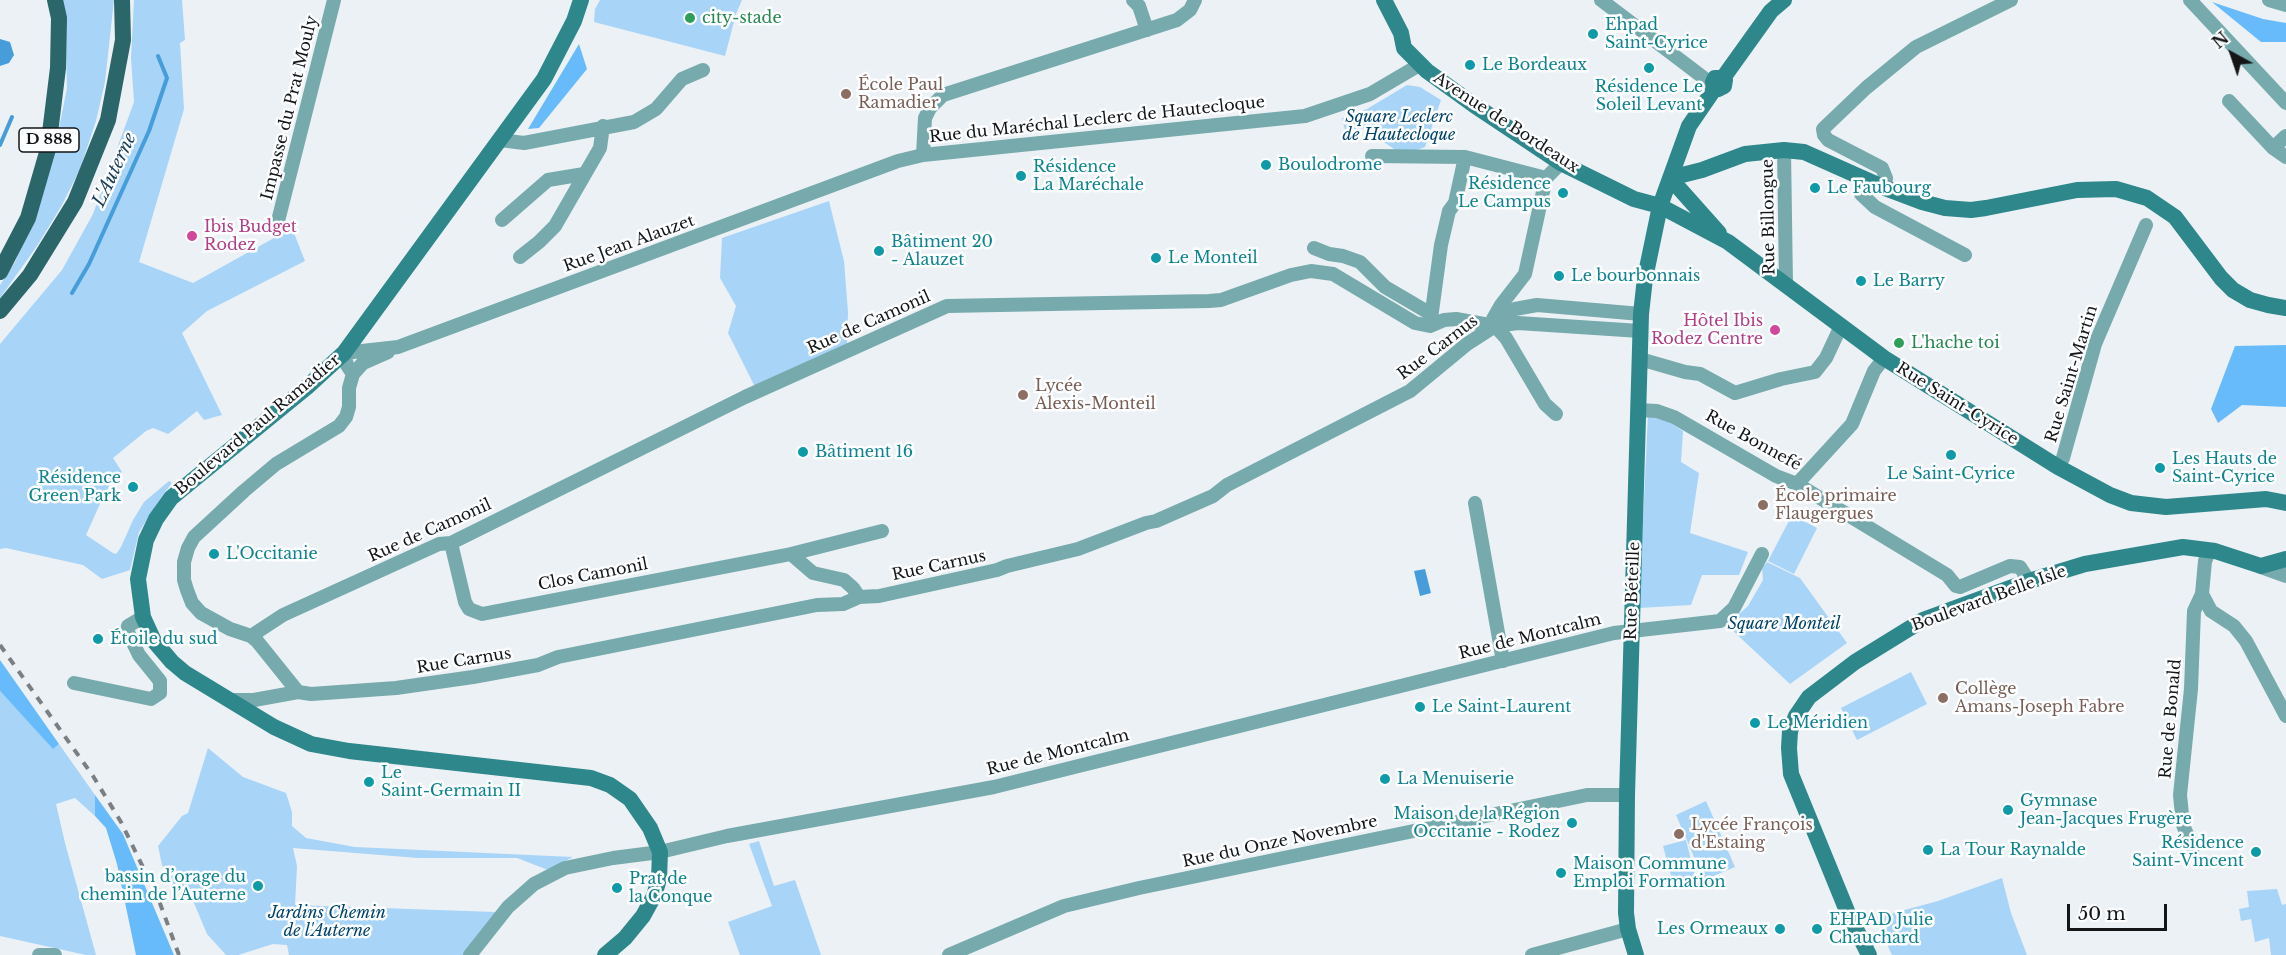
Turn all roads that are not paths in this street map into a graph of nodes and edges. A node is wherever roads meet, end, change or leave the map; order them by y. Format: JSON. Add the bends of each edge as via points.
{"nodes":[{"id":1,"x":55,"y":0,"type":"edge"},
{"id":2,"x":122,"y":0,"type":"edge"},
{"id":3,"x":334,"y":0,"type":"edge"},
{"id":4,"x":574,"y":0,"type":"edge"},
{"id":5,"x":581,"y":0,"type":"edge"},
{"id":6,"x":1134,"y":0,"type":"edge"},
{"id":7,"x":1195,"y":0,"type":"edge"},
{"id":8,"x":1384,"y":0,"type":"edge"},
{"id":9,"x":1601,"y":0,"type":"edge"},
{"id":10,"x":1784,"y":0,"type":"edge"},
{"id":11,"x":2011,"y":0,"type":"edge"},
{"id":12,"x":2190,"y":0,"type":"edge"},
{"id":13,"x":2269,"y":0,"type":"edge"},
{"id":14,"x":2286,"y":5,"type":"edge"},
{"id":15,"x":1147,"y":30,"type":"junction"},
{"id":16,"x":563,"y":41,"type":"junction"},
{"id":17,"x":1421,"y":64,"type":"junction"},
{"id":18,"x":703,"y":70,"type":"dead end"},
{"id":19,"x":1717,"y":82,"type":"junction"},
{"id":20,"x":2229,"y":101,"type":"dead end"},
{"id":21,"x":2286,"y":103,"type":"edge"},
{"id":22,"x":603,"y":126,"type":"junction"},
{"id":23,"x":2286,"y":136,"type":"edge"},
{"id":24,"x":500,"y":140,"type":"junction"},
{"id":25,"x":2273,"y":148,"type":"junction"},
{"id":26,"x":1784,"y":150,"type":"junction"},
{"id":27,"x":923,"y":155,"type":"junction"},
{"id":28,"x":1372,"y":156,"type":"dead end"},
{"id":29,"x":1465,"y":157,"type":"junction"},
{"id":30,"x":2286,"y":157,"type":"edge"},
{"id":31,"x":1562,"y":163,"type":"junction"},
{"id":32,"x":584,"y":174,"type":"junction"},
{"id":33,"x":1546,"y":178,"type":"junction"},
{"id":34,"x":1670,"y":178,"type":"junction"},
{"id":35,"x":1861,"y":178,"type":"junction"},
{"id":36,"x":1885,"y":188,"type":"junction"},
{"id":37,"x":1660,"y":206,"type":"junction"},
{"id":38,"x":502,"y":220,"type":"dead end"},
{"id":39,"x":277,"y":225,"type":"dead end"},
{"id":40,"x":2146,"y":225,"type":"dead end"},
{"id":41,"x":1656,"y":226,"type":"junction"},
{"id":42,"x":1698,"y":227,"type":"junction"},
{"id":43,"x":1728,"y":242,"type":"junction"},
{"id":44,"x":1314,"y":248,"type":"dead end"},
{"id":45,"x":1965,"y":255,"type":"dead end"},
{"id":46,"x":520,"y":257,"type":"dead end"},
{"id":47,"x":0,"y":272,"type":"edge"},
{"id":48,"x":1786,"y":284,"type":"junction"},
{"id":49,"x":2286,"y":308,"type":"edge"},
{"id":50,"x":0,"y":311,"type":"edge"},
{"id":51,"x":1430,"y":320,"type":"junction"},
{"id":52,"x":1494,"y":322,"type":"junction"},
{"id":53,"x":1641,"y":323,"type":"junction"},
{"id":54,"x":1841,"y":326,"type":"junction"},
{"id":55,"x":398,"y":347,"type":"junction"},
{"id":56,"x":344,"y":352,"type":"junction"},
{"id":57,"x":1884,"y":358,"type":"junction"},
{"id":58,"x":1640,"y":359,"type":"junction"},
{"id":59,"x":353,"y":374,"type":"junction"},
{"id":60,"x":1638,"y":410,"type":"junction"},
{"id":61,"x":1556,"y":414,"type":"dead end"},
{"id":62,"x":2058,"y":467,"type":"junction"},
{"id":63,"x":1797,"y":484,"type":"junction"},
{"id":64,"x":1475,"y":503,"type":"dead end"},
{"id":65,"x":2286,"y":503,"type":"edge"},
{"id":66,"x":882,"y":531,"type":"dead end"},
{"id":67,"x":451,"y":543,"type":"junction"},
{"id":68,"x":2210,"y":550,"type":"junction"},
{"id":69,"x":791,"y":554,"type":"junction"},
{"id":70,"x":1762,"y":554,"type":"dead end"},
{"id":71,"x":2286,"y":559,"type":"edge"},
{"id":72,"x":2261,"y":566,"type":"junction"},
{"id":73,"x":2286,"y":575,"type":"edge"},
{"id":74,"x":2030,"y":581,"type":"junction"},
{"id":75,"x":859,"y":597,"type":"junction"},
{"id":76,"x":2199,"y":598,"type":"junction"},
{"id":77,"x":143,"y":617,"type":"junction"},
{"id":78,"x":1632,"y":631,"type":"junction"},
{"id":79,"x":250,"y":636,"type":"junction"},
{"id":80,"x":1503,"y":661,"type":"junction"},
{"id":81,"x":74,"y":683,"type":"dead end"},
{"id":82,"x":298,"y":692,"type":"junction"},
{"id":83,"x":229,"y":700,"type":"junction"},
{"id":84,"x":2286,"y":716,"type":"edge"},
{"id":85,"x":1627,"y":795,"type":"junction"},
{"id":86,"x":2193,"y":848,"type":"dead end"},
{"id":87,"x":660,"y":852,"type":"junction"},
{"id":88,"x":1628,"y":929,"type":"junction"},
{"id":89,"x":39,"y":955,"type":"edge"},
{"id":90,"x":55,"y":955,"type":"edge"},
{"id":91,"x":470,"y":955,"type":"edge"},
{"id":92,"x":605,"y":955,"type":"edge"},
{"id":93,"x":949,"y":955,"type":"edge"},
{"id":94,"x":1532,"y":955,"type":"edge"},
{"id":95,"x":1636,"y":955,"type":"edge"},
{"id":96,"x":1869,"y":955,"type":"edge"}],
"edges":[{"from":1,"to":47,"type":"main road","number":"D 888","via":[[59,18],[58,68],[48,149],[28,218]]},
{"from":2,"to":50,"type":"main road","number":"D 888","via":[[123,40],[108,120],[75,202],[30,275]]},
{"from":3,"to":39,"type":"street","name":"Impasse du Prat Mouly"},
{"from":4,"to":16,"type":"main road","name":"Boulevard Paul Ramadier"},
{"from":5,"to":16,"type":"main road","name":"Boulevard Paul Ramadier"},
{"from":6,"to":15,"type":"street"},
{"from":7,"to":15,"type":"street","name":"Rue du Maréchal Leclerc de Hautecloque","via":[[1177,20]]},
{"from":8,"to":17,"type":"main road","name":"Avenue de Bordeaux","via":[[1404,48]]},
{"from":9,"to":19,"type":"street","via":[[1700,75]]},
{"from":10,"to":19,"type":"main road","name":"Rue Béteille","via":[[1771,11]]},
{"from":11,"to":36,"type":"street","via":[[1916,47],[1823,129],[1828,140],[1882,168]]},
{"from":12,"to":21,"type":"street"},
{"from":13,"to":14,"type":"street"},
{"from":15,"to":27,"type":"street","name":"Rue du Maréchal Leclerc de Hautecloque","via":[[943,95],[925,118]]},
{"from":16,"to":24,"type":"main road","name":"Boulevard Paul Ramadier","via":[[544,79]]},
{"from":17,"to":27,"type":"street","name":"Rue du Maréchal Leclerc de Hautecloque","via":[[1370,94],[1305,116]]},
{"from":17,"to":31,"type":"main road","name":"Avenue de Bordeaux","via":[[1474,105]]},
{"from":18,"to":22,"type":"street","via":[[682,80],[656,109],[634,122]]},
{"from":19,"to":34,"type":"main road","name":"Rue Béteille","via":[[1689,126]]},
{"from":20,"to":25,"type":"street"},
{"from":22,"to":24,"type":"street","via":[[524,143]]},
{"from":22,"to":32,"type":"street","via":[[600,148]]},
{"from":23,"to":25,"type":"street"},
{"from":24,"to":56,"type":"main road","name":"Boulevard Paul Ramadier"},
{"from":25,"to":30,"type":"street"},
{"from":26,"to":34,"type":"main road","via":[[1745,154]]},
{"from":26,"to":35,"type":"main road","via":[[1804,152]]},
{"from":26,"to":48,"type":"street","name":"Rue Billongue"},
{"from":27,"to":55,"type":"street","name":"Rue Jean Alauzet"},
{"from":28,"to":29,"type":"street"},
{"from":29,"to":33,"type":"street"},
{"from":29,"to":51,"type":"street","via":[[1455,203],[1446,222]]},
{"from":31,"to":33,"type":"street"},
{"from":31,"to":37,"type":"main road","name":"Avenue de Bordeaux","via":[[1634,199]]},
{"from":32,"to":38,"type":"street","via":[[548,180]]},
{"from":32,"to":46,"type":"street","via":[[555,226]]},
{"from":33,"to":52,"type":"street","via":[[1525,274],[1501,305]]},
{"from":34,"to":37,"type":"main road","name":"Rue Béteille"},
{"from":34,"to":43,"type":"main road"},
{"from":35,"to":36,"type":"main road"},
{"from":35,"to":45,"type":"street","via":[[1861,194],[1875,207]]},
{"from":36,"to":49,"type":"main road","via":[[1922,202],[1971,210],[2077,190],[2116,189],[2147,198],[2175,217],[2233,290],[2250,300]]},
{"from":37,"to":41,"type":"main road","name":"Rue Béteille"},
{"from":37,"to":42,"type":"main road","name":"Rue Saint-Cyrice"},
{"from":40,"to":62,"type":"street","name":"Rue Saint-Martin","via":[[2095,344]]},
{"from":41,"to":42,"type":"main road"},
{"from":41,"to":53,"type":"main road","name":"Rue Béteille"},
{"from":42,"to":43,"type":"main road","name":"Rue Saint-Cyrice"},
{"from":43,"to":48,"type":"main road","name":"Rue Saint-Cyrice"},
{"from":44,"to":51,"type":"street","via":[[1360,262],[1385,287]]},
{"from":48,"to":54,"type":"main road","name":"Rue Saint-Cyrice"},
{"from":51,"to":52,"type":"street"},
{"from":51,"to":67,"type":"street","name":"Rue de Camonil","via":[[1414,323],[1333,274],[1311,271],[1221,300],[946,306],[745,397]]},
{"from":52,"to":53,"type":"street","via":[[1515,309],[1537,305]]},
{"from":52,"to":61,"type":"street","name":"Rue Carnus","via":[[1545,404]]},
{"from":52,"to":75,"type":"street","name":"Rue Carnus","via":[[1410,391],[1227,485],[1213,496],[1156,521],[1078,549],[997,570]]},
{"from":53,"to":58,"type":"main road","name":"Rue Béteille"},
{"from":54,"to":57,"type":"main road","name":"Rue Saint-Cyrice"},
{"from":54,"to":58,"type":"street","via":[[1815,372],[1735,393],[1700,374]]},
{"from":55,"to":56,"type":"street","name":"Rue Jean Alauzet"},
{"from":55,"to":59,"type":"street","via":[[363,363]]},
{"from":56,"to":59,"type":"street"},
{"from":56,"to":77,"type":"main road","name":"Boulevard Paul Ramadier","via":[[171,498],[156,519],[141,559],[138,579]]},
{"from":57,"to":62,"type":"main road","name":"Rue Saint-Cyrice"},
{"from":57,"to":63,"type":"street","via":[[1874,371],[1852,424]]},
{"from":58,"to":60,"type":"main road","name":"Rue Béteille"},
{"from":59,"to":79,"type":"street","via":[[349,407],[339,426],[276,464],[194,537],[188,548],[184,580],[192,603],[207,618]]},
{"from":60,"to":63,"type":"street","name":"Rue Bonnefé","via":[[1674,417],[1776,476]]},
{"from":60,"to":78,"type":"main road","name":"Rue Béteille"},
{"from":62,"to":65,"type":"main road","name":"Rue Saint-Cyrice","via":[[2131,503],[2166,507],[2266,499]]},
{"from":63,"to":74,"type":"street","name":"Rue Bonnefé","via":[[1947,575],[1956,586],[2010,566],[2020,567]]},
{"from":64,"to":80,"type":"street"},
{"from":66,"to":69,"type":"street","name":"Clos Camonil"},
{"from":67,"to":69,"type":"street","name":"Clos Camonil","via":[[465,602],[469,609],[482,614]]},
{"from":67,"to":79,"type":"street","name":"Rue de Camonil","via":[[439,544],[283,615]]},
{"from":68,"to":72,"type":"main road","name":"Boulevard Belle Isle"},
{"from":68,"to":74,"type":"main road","name":"Boulevard Belle Isle","via":[[2183,547],[2125,556]]},
{"from":68,"to":76,"type":"street","name":"Rue de Bonald"},
{"from":69,"to":75,"type":"street","via":[[813,573],[844,580]]},
{"from":70,"to":78,"type":"street","name":"Rue de Montcalm","via":[[1734,608],[1720,621]]},
{"from":71,"to":72,"type":"main road"},
{"from":72,"to":73,"type":"street"},
{"from":74,"to":96,"type":"main road","name":"Boulevard Belle Isle","via":[[1907,628],[1809,697],[1796,716],[1790,731],[1791,774]]},
{"from":75,"to":82,"type":"street","name":"Rue Carnus","via":[[843,604],[817,605],[473,677],[396,688]]},
{"from":76,"to":84,"type":"street","via":[[2246,641]]},
{"from":76,"to":86,"type":"street","name":"Rue de Bonald","via":[[2194,611],[2180,795],[2183,825]]},
{"from":77,"to":81,"type":"street","via":[[127,630],[139,655],[160,681],[160,693],[151,699]]},
{"from":77,"to":83,"type":"main road","name":"Boulevard Paul Ramadier","via":[[154,641],[172,662]]},
{"from":78,"to":80,"type":"street","name":"Rue de Montcalm"},
{"from":78,"to":85,"type":"main road","name":"Rue Béteille"},
{"from":79,"to":82,"type":"street"},
{"from":80,"to":87,"type":"street","name":"Rue de Montcalm","via":[[994,787]]},
{"from":82,"to":83,"type":"street","name":"Rue Carnus"},
{"from":83,"to":87,"type":"main road","name":"Boulevard Paul Ramadier","via":[[274,727],[332,749],[591,778],[630,799],[650,828]]},
{"from":85,"to":88,"type":"main road","name":"Rue Béteille"},
{"from":85,"to":93,"type":"street","name":"Rue du Onze Novembre","via":[[1577,797],[1139,888],[1064,906]]},
{"from":87,"to":91,"type":"street","name":"Rue de Montcalm","via":[[566,868],[534,884],[502,915]]},
{"from":87,"to":92,"type":"main road","via":[[654,896],[625,938]]},
{"from":88,"to":94,"type":"street"},
{"from":88,"to":95,"type":"main road","name":"Rue Béteille"},
{"from":89,"to":90,"type":"street"}]}
